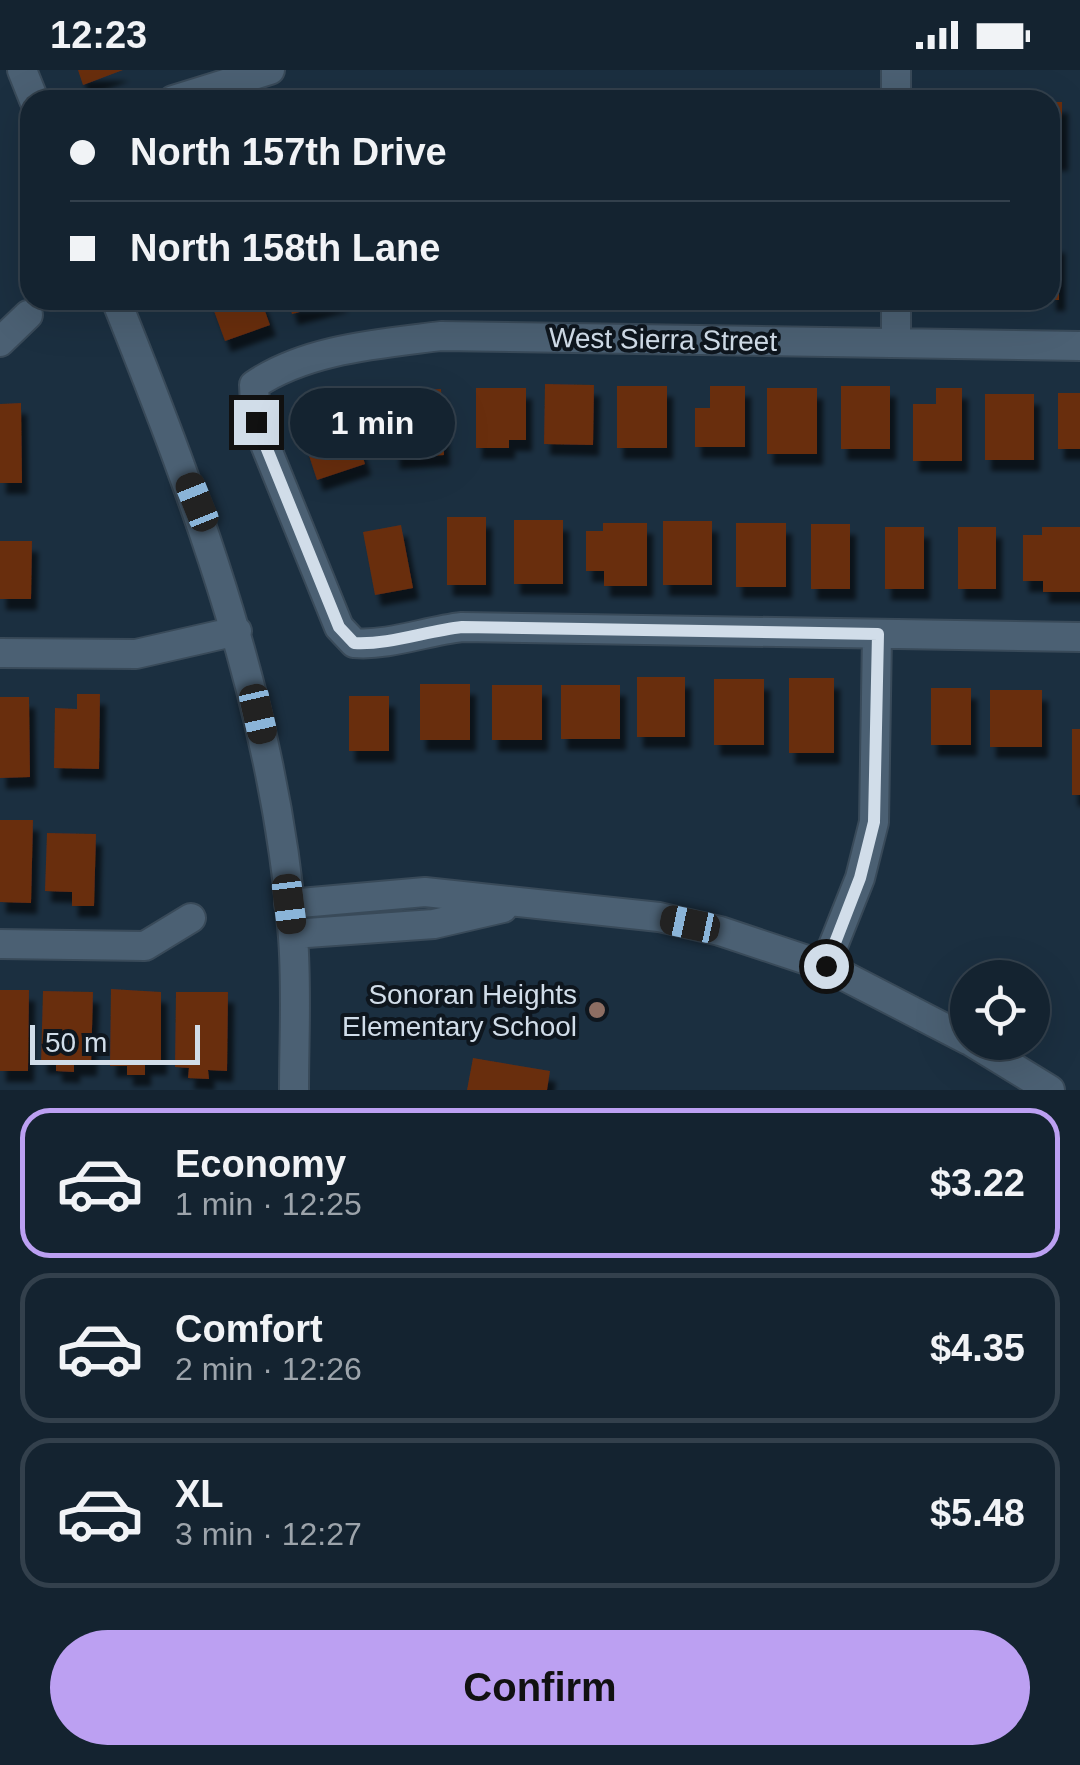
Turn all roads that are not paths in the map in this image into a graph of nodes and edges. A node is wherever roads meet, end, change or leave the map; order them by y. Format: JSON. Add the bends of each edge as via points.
{"nodes":[{"id":1,"x":270,"y":70,"type":"edge"},
{"id":2,"x":206,"y":90,"type":"edge"},
{"id":3,"x":120,"y":310,"type":"edge"},
{"id":4,"x":896,"y":310,"type":"edge"},
{"id":5,"x":28,"y":315,"type":"dead end"},
{"id":6,"x":0,"y":342,"type":"edge"},
{"id":7,"x":896,"y":343,"type":"junction"},
{"id":8,"x":1080,"y":346,"type":"edge"},
{"id":9,"x":237,"y":631,"type":"junction"},
{"id":10,"x":878,"y":634,"type":"junction"},
{"id":11,"x":1080,"y":637,"type":"edge"},
{"id":12,"x":0,"y":653,"type":"edge"},
{"id":13,"x":289,"y":904,"type":"junction"},
{"id":14,"x":519,"y":904,"type":"junction"},
{"id":15,"x":191,"y":918,"type":"dead end"},
{"id":16,"x":293,"y":934,"type":"junction"},
{"id":17,"x":0,"y":944,"type":"edge"},
{"id":18,"x":826,"y":966,"type":"junction"},
{"id":19,"x":950,"y":1031,"type":"edge"},
{"id":20,"x":1001,"y":1060,"type":"edge"},
{"id":21,"x":294,"y":1090,"type":"edge"},
{"id":22,"x":1050,"y":1090,"type":"edge"}],
"edges":[{"from":1,"to":2,"type":"street"},
{"from":3,"to":9,"type":"street","via":[[197,502]]},
{"from":4,"to":7,"type":"street"},
{"from":5,"to":6,"type":"street"},
{"from":7,"to":8,"type":"street","name":"West Sierra Street"},
{"from":7,"to":10,"type":"street","name":"West Sierra Street","via":[[441,336],[369,345],[279,368],[254,385],[256,422],[339,627],[354,643],[462,627]]},
{"from":9,"to":12,"type":"street","via":[[136,654]]},
{"from":9,"to":13,"type":"street","via":[[272,783]]},
{"from":10,"to":11,"type":"street"},
{"from":10,"to":18,"type":"street","via":[[874,822]]},
{"from":13,"to":14,"type":"street","via":[[425,892]]},
{"from":13,"to":16,"type":"street"},
{"from":14,"to":16,"type":"street","via":[[434,924]]},
{"from":14,"to":18,"type":"street","via":[[659,918]]},
{"from":15,"to":17,"type":"street","via":[[145,946]]},
{"from":16,"to":21,"type":"street"},
{"from":18,"to":19,"type":"street"},
{"from":20,"to":22,"type":"street"}]}
